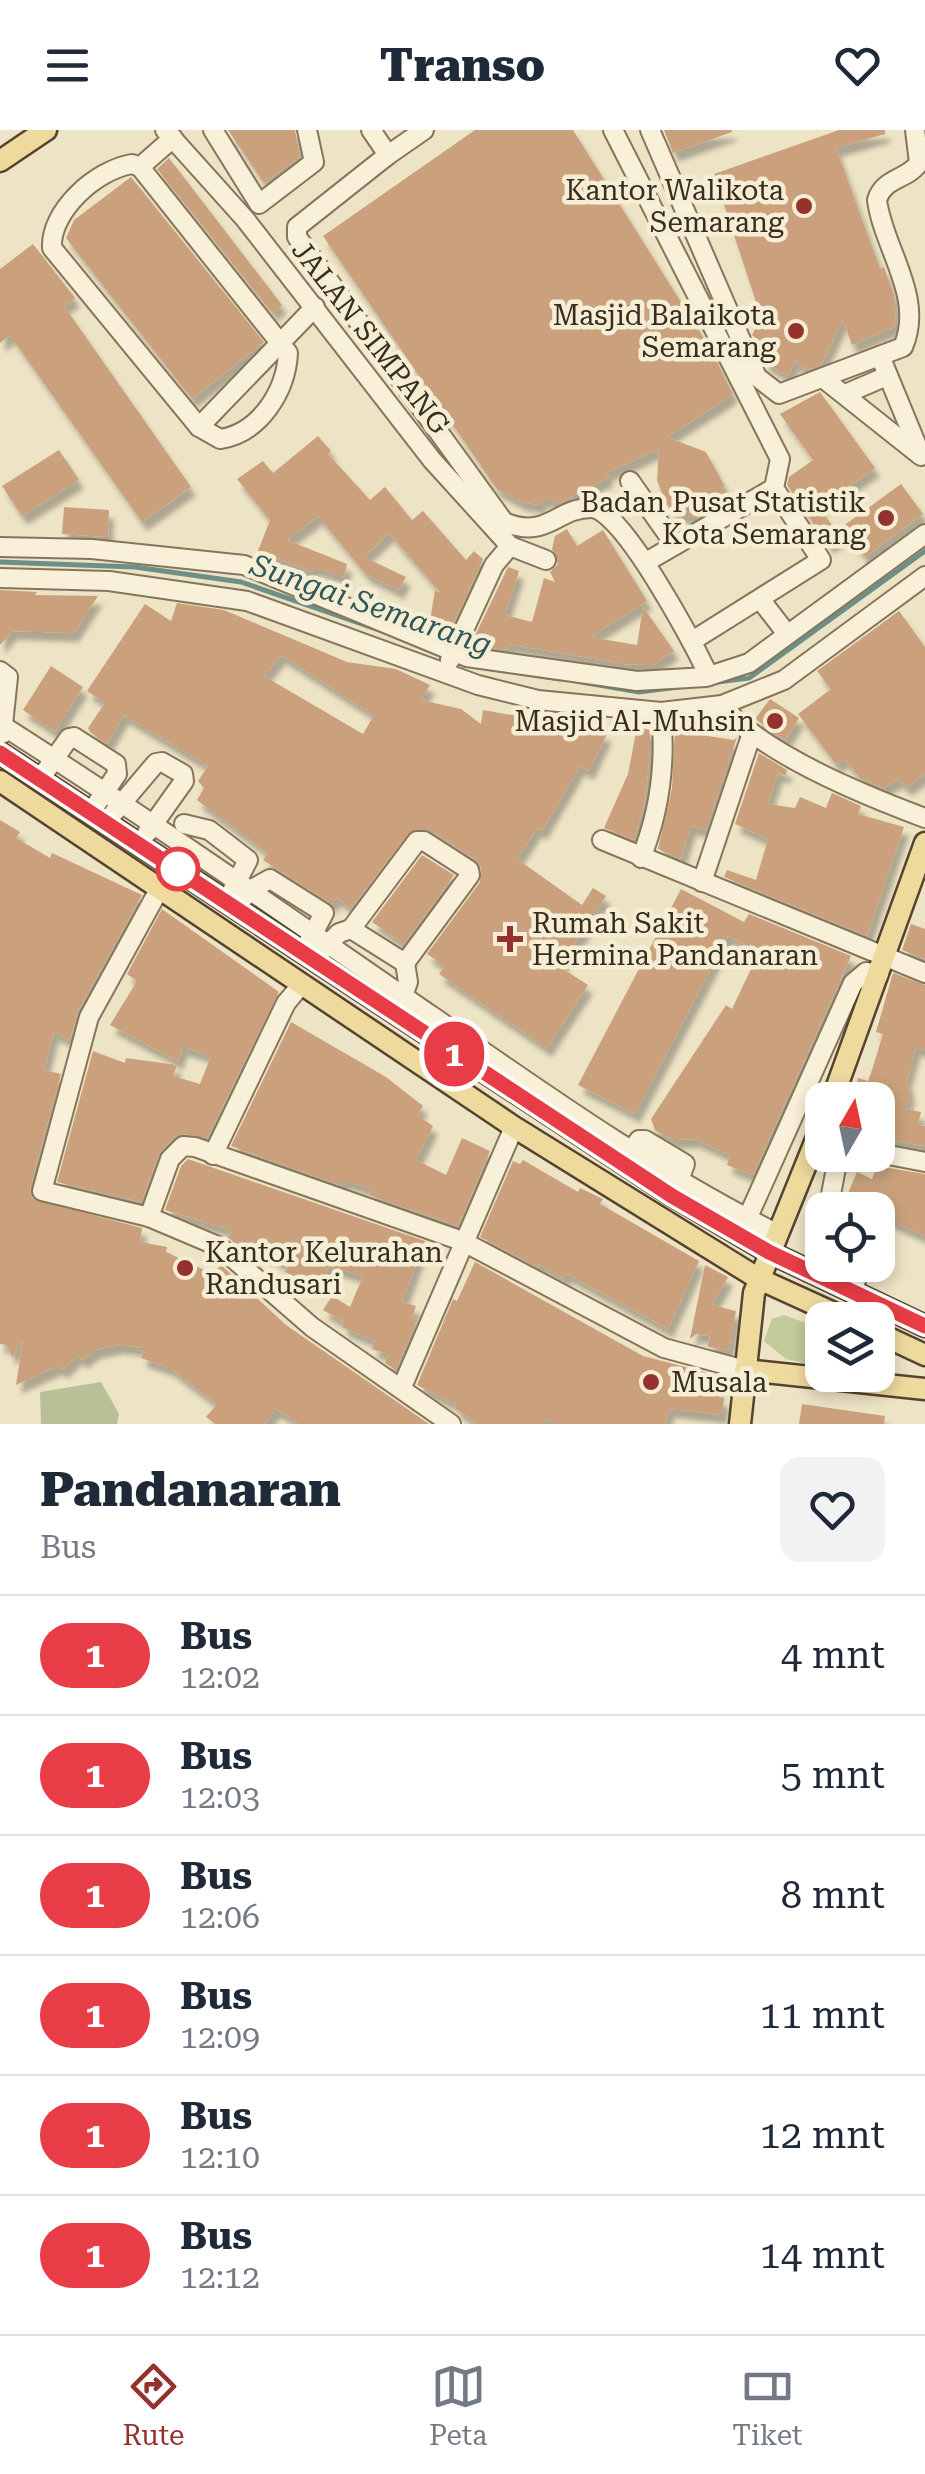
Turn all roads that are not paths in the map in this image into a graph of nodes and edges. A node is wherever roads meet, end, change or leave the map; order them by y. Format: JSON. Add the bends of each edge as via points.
{"nodes":[{"id":1,"x":46,"y":130,"type":"edge"},
{"id":2,"x":212,"y":130,"type":"edge"},
{"id":3,"x":307,"y":130,"type":"edge"},
{"id":4,"x":372,"y":130,"type":"edge"},
{"id":5,"x":424,"y":130,"type":"edge"},
{"id":6,"x":613,"y":130,"type":"edge"},
{"id":7,"x":650,"y":130,"type":"edge"},
{"id":8,"x":916,"y":130,"type":"edge"},
{"id":9,"x":169,"y":134,"type":"edge"},
{"id":10,"x":388,"y":155,"type":"junction"},
{"id":11,"x":0,"y":162,"type":"edge"},
{"id":12,"x":140,"y":166,"type":"junction"},
{"id":13,"x":295,"y":232,"type":"junction"},
{"id":14,"x":266,"y":246,"type":"junction"},
{"id":15,"x":315,"y":307,"type":"junction"},
{"id":16,"x":280,"y":339,"type":"junction"},
{"id":17,"x":880,"y":356,"type":"junction"},
{"id":18,"x":824,"y":378,"type":"junction"},
{"id":19,"x":891,"y":384,"type":"junction"},
{"id":20,"x":410,"y":394,"type":"junction"},
{"id":21,"x":844,"y":394,"type":"junction"},
{"id":22,"x":861,"y":408,"type":"junction"},
{"id":23,"x":402,"y":422,"type":"junction"},
{"id":24,"x":199,"y":427,"type":"junction"},
{"id":25,"x":923,"y":460,"type":"edge"},
{"id":26,"x":630,"y":481,"type":"dead end"},
{"id":27,"x":774,"y":488,"type":"junction"},
{"id":28,"x":925,"y":534,"type":"edge"},
{"id":29,"x":675,"y":545,"type":"junction"},
{"id":30,"x":510,"y":546,"type":"junction"},
{"id":31,"x":0,"y":547,"type":"edge"},
{"id":32,"x":546,"y":560,"type":"dead end"},
{"id":33,"x":646,"y":562,"type":"junction"},
{"id":34,"x":925,"y":576,"type":"edge"},
{"id":35,"x":0,"y":578,"type":"edge"},
{"id":36,"x":858,"y":581,"type":"junction"},
{"id":37,"x":760,"y":599,"type":"junction"},
{"id":38,"x":874,"y":606,"type":"junction"},
{"id":39,"x":786,"y":634,"type":"junction"},
{"id":40,"x":692,"y":641,"type":"junction"},
{"id":41,"x":449,"y":664,"type":"junction"},
{"id":42,"x":0,"y":671,"type":"edge"},
{"id":43,"x":708,"y":676,"type":"junction"},
{"id":44,"x":722,"y":705,"type":"junction"},
{"id":45,"x":661,"y":712,"type":"junction"},
{"id":46,"x":2,"y":730,"type":"edge"},
{"id":47,"x":752,"y":733,"type":"junction"},
{"id":48,"x":0,"y":753,"type":"edge"},
{"id":49,"x":54,"y":760,"type":"junction"},
{"id":50,"x":40,"y":779,"type":"junction"},
{"id":51,"x":0,"y":781,"type":"edge"},
{"id":52,"x":113,"y":798,"type":"junction"},
{"id":53,"x":99,"y":817,"type":"junction"},
{"id":54,"x":925,"y":818,"type":"edge"},
{"id":55,"x":154,"y":824,"type":"junction"},
{"id":56,"x":184,"y":824,"type":"dead end"},
{"id":57,"x":602,"y":840,"type":"dead end"},
{"id":58,"x":139,"y":844,"type":"junction"},
{"id":59,"x":925,"y":845,"type":"edge"},
{"id":60,"x":641,"y":858,"type":"junction"},
{"id":61,"x":702,"y":882,"type":"junction"},
{"id":62,"x":160,"y":886,"type":"junction"},
{"id":63,"x":244,"y":886,"type":"junction"},
{"id":64,"x":231,"y":904,"type":"junction"},
{"id":65,"x":351,"y":930,"type":"junction"},
{"id":66,"x":314,"y":948,"type":"junction"},
{"id":67,"x":405,"y":964,"type":"junction"},
{"id":68,"x":882,"y":966,"type":"junction"},
{"id":69,"x":925,"y":973,"type":"edge"},
{"id":70,"x":302,"y":984,"type":"junction"},
{"id":71,"x":400,"y":1006,"type":"junction"},
{"id":72,"x":429,"y":1026,"type":"junction"},
{"id":73,"x":480,"y":1060,"type":"junction"},
{"id":74,"x":839,"y":1082,"type":"edge"},
{"id":75,"x":795,"y":1117,"type":"junction"},
{"id":76,"x":514,"y":1127,"type":"junction"},
{"id":77,"x":805,"y":1137,"type":"edge"},
{"id":78,"x":213,"y":1155,"type":"junction"},
{"id":79,"x":626,"y":1156,"type":"junction"},
{"id":80,"x":895,"y":1156,"type":"edge"},
{"id":81,"x":925,"y":1162,"type":"edge"},
{"id":82,"x":805,"y":1170,"type":"edge"},
{"id":83,"x":676,"y":1188,"type":"junction"},
{"id":84,"x":149,"y":1217,"type":"junction"},
{"id":85,"x":743,"y":1227,"type":"junction"},
{"id":86,"x":462,"y":1240,"type":"junction"},
{"id":87,"x":773,"y":1243,"type":"junction"},
{"id":88,"x":759,"y":1279,"type":"junction"},
{"id":89,"x":855,"y":1282,"type":"edge"},
{"id":90,"x":852,"y":1291,"type":"junction"},
{"id":91,"x":809,"y":1302,"type":"edge"},
{"id":92,"x":925,"y":1326,"type":"edge"},
{"id":93,"x":895,"y":1341,"type":"edge"},
{"id":94,"x":925,"y":1354,"type":"edge"},
{"id":95,"x":745,"y":1370,"type":"junction"},
{"id":96,"x":402,"y":1387,"type":"junction"},
{"id":97,"x":925,"y":1389,"type":"edge"},
{"id":98,"x":452,"y":1424,"type":"edge"},
{"id":99,"x":740,"y":1424,"type":"edge"}],
"edges":[{"from":1,"to":11,"type":"main road"},
{"from":2,"to":3,"type":"street","via":[[259,204],[314,162]]},
{"from":4,"to":10,"type":"street"},
{"from":5,"to":10,"type":"street"},
{"from":6,"to":27,"type":"street","via":[[780,459]]},
{"from":7,"to":18,"type":"street","via":[[757,377],[779,394]]},
{"from":8,"to":17,"type":"street","via":[[920,163],[885,184],[877,200],[910,314],[902,346]]},
{"from":9,"to":12,"type":"street"},
{"from":9,"to":14,"type":"street","name":"JALAN SIMPANG"},
{"from":10,"to":13,"type":"street"},
{"from":12,"to":16,"type":"street"},
{"from":12,"to":24,"type":"street","via":[[123,166],[71,202],[51,231],[52,248]]},
{"from":13,"to":14,"type":"street"},
{"from":13,"to":20,"type":"street"},
{"from":14,"to":15,"type":"street","name":"JALAN SIMPANG"},
{"from":15,"to":16,"type":"street"},
{"from":15,"to":23,"type":"street","name":"JALAN SIMPANG"},
{"from":16,"to":24,"type":"street"},
{"from":16,"to":24,"type":"street","via":[[288,353],[287,375],[255,424],[220,439]]},
{"from":17,"to":18,"type":"street"},
{"from":17,"to":19,"type":"street"},
{"from":18,"to":21,"type":"street"},
{"from":19,"to":21,"type":"street"},
{"from":19,"to":22,"type":"street"},
{"from":19,"to":25,"type":"street"},
{"from":20,"to":23,"type":"street"},
{"from":20,"to":33,"type":"street","via":[[504,522],[536,530],[594,507]]},
{"from":21,"to":22,"type":"street"},
{"from":22,"to":25,"type":"street"},
{"from":23,"to":30,"type":"street","name":"JALAN SIMPANG"},
{"from":26,"to":29,"type":"street"},
{"from":27,"to":29,"type":"street"},
{"from":27,"to":37,"type":"street","via":[[821,560]]},
{"from":28,"to":36,"type":"street"},
{"from":29,"to":33,"type":"street"},
{"from":30,"to":32,"type":"street","name":"JALAN SIMPANG"},
{"from":30,"to":41,"type":"street","via":[[494,565]]},
{"from":31,"to":41,"type":"street","via":[[244,565]]},
{"from":33,"to":40,"type":"street"},
{"from":34,"to":38,"type":"street"},
{"from":35,"to":41,"type":"street","via":[[109,581],[248,601]]},
{"from":36,"to":38,"type":"street"},
{"from":36,"to":39,"type":"street"},
{"from":37,"to":39,"type":"street"},
{"from":37,"to":40,"type":"street"},
{"from":38,"to":44,"type":"street","via":[[784,680]]},
{"from":39,"to":43,"type":"street","via":[[749,663]]},
{"from":40,"to":43,"type":"street"},
{"from":41,"to":43,"type":"street","via":[[637,681]]},
{"from":41,"to":45,"type":"street","via":[[538,700]]},
{"from":42,"to":46,"type":"street","via":[[10,687]]},
{"from":44,"to":45,"type":"street"},
{"from":44,"to":47,"type":"street"},
{"from":45,"to":60,"type":"street","via":[[665,755]]},
{"from":46,"to":49,"type":"street"},
{"from":47,"to":54,"type":"street","via":[[836,784]]},
{"from":47,"to":61,"type":"street"},
{"from":48,"to":50,"type":"main road"},
{"from":49,"to":50,"type":"street"},
{"from":49,"to":52,"type":"street"},
{"from":49,"to":52,"type":"street","via":[[74,736],[116,764]]},
{"from":50,"to":53,"type":"main road"},
{"from":51,"to":62,"type":"main road"},
{"from":52,"to":53,"type":"street"},
{"from":52,"to":55,"type":"street"},
{"from":52,"to":55,"type":"street","via":[[156,763],[183,774]]},
{"from":53,"to":58,"type":"main road"},
{"from":55,"to":58,"type":"street"},
{"from":55,"to":63,"type":"street"},
{"from":56,"to":63,"type":"street","via":[[210,830],[248,860]]},
{"from":57,"to":60,"type":"street"},
{"from":58,"to":64,"type":"main road"},
{"from":59,"to":68,"type":"main road"},
{"from":60,"to":61,"type":"street"},
{"from":61,"to":68,"type":"street"},
{"from":62,"to":70,"type":"main road"},
{"from":62,"to":84,"type":"street","via":[[89,1017],[42,1191]]},
{"from":63,"to":64,"type":"street"},
{"from":63,"to":66,"type":"street"},
{"from":64,"to":66,"type":"main road"},
{"from":65,"to":66,"type":"street"},
{"from":65,"to":67,"type":"street"},
{"from":65,"to":67,"type":"street","via":[[417,841],[424,841],[470,875]]},
{"from":66,"to":71,"type":"main road"},
{"from":67,"to":71,"type":"street","via":[[408,982]]},
{"from":68,"to":69,"type":"street"},
{"from":68,"to":74,"type":"main road"},
{"from":68,"to":75,"type":"street","via":[[853,983]]},
{"from":70,"to":76,"type":"main road"},
{"from":70,"to":78,"type":"street","via":[[286,1003]]},
{"from":71,"to":72,"type":"main road"},
{"from":72,"to":73,"type":"main road"},
{"from":72,"to":73,"type":"street","via":[[450,1015],[486,1040]]},
{"from":73,"to":79,"type":"main road"},
{"from":75,"to":77,"type":"street"},
{"from":75,"to":85,"type":"street"},
{"from":76,"to":86,"type":"street"},
{"from":76,"to":88,"type":"main road"},
{"from":78,"to":84,"type":"street","via":[[196,1147],[176,1151]]},
{"from":78,"to":86,"type":"street"},
{"from":79,"to":83,"type":"main road"},
{"from":79,"to":83,"type":"street","via":[[645,1140],[684,1164]]},
{"from":80,"to":81,"type":"street"},
{"from":82,"to":87,"type":"main road"},
{"from":83,"to":85,"type":"main road"},
{"from":84,"to":96,"type":"street","via":[[220,1247],[312,1327]]},
{"from":85,"to":87,"type":"main road"},
{"from":86,"to":95,"type":"street","via":[[664,1348]]},
{"from":86,"to":96,"type":"street"},
{"from":87,"to":88,"type":"main road"},
{"from":87,"to":90,"type":"main road"},
{"from":88,"to":91,"type":"main road"},
{"from":88,"to":95,"type":"main road"},
{"from":89,"to":90,"type":"street"},
{"from":90,"to":92,"type":"main road"},
{"from":93,"to":94,"type":"main road"},
{"from":95,"to":97,"type":"main road"},
{"from":95,"to":99,"type":"main road"},
{"from":96,"to":98,"type":"street"}]}
